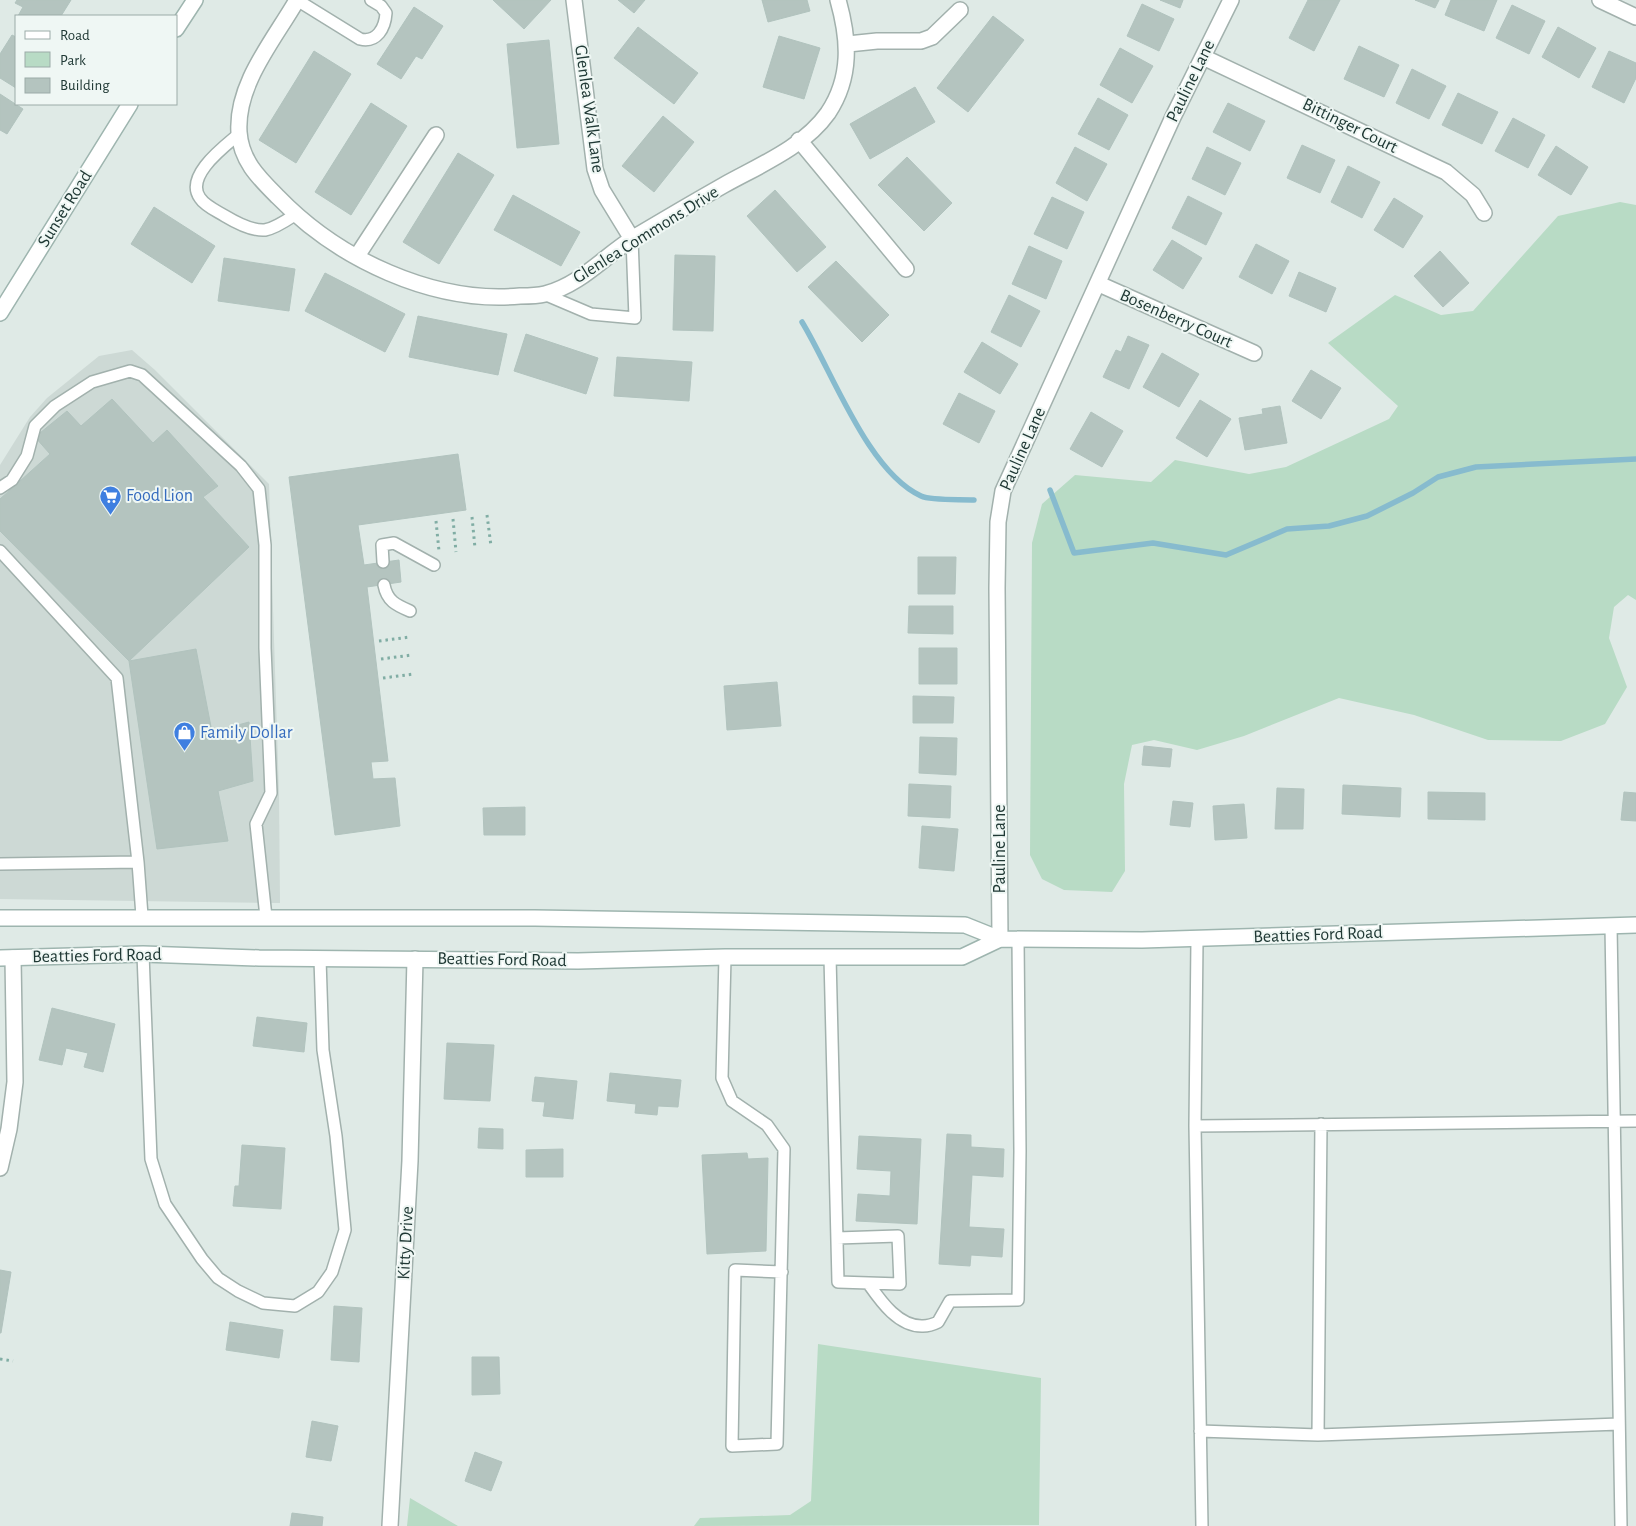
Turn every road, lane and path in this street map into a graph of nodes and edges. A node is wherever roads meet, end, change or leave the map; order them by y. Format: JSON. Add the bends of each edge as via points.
{"nodes":[{"id":1,"x":194,"y":0,"type":"edge"},
{"id":2,"x":297,"y":0,"type":"edge"},
{"id":3,"x":371,"y":0,"type":"edge"},
{"id":4,"x":574,"y":0,"type":"edge"},
{"id":5,"x":838,"y":0,"type":"edge"},
{"id":6,"x":1231,"y":0,"type":"edge"},
{"id":7,"x":1600,"y":0,"type":"edge"},
{"id":8,"x":960,"y":10,"type":"dead end"},
{"id":9,"x":1636,"y":17,"type":"edge"},
{"id":10,"x":178,"y":27,"type":"edge"},
{"id":11,"x":848,"y":44,"type":"junction"},
{"id":12,"x":1202,"y":57,"type":"junction"},
{"id":13,"x":129,"y":105,"type":"edge"},
{"id":14,"x":239,"y":134,"type":"junction"},
{"id":15,"x":436,"y":135,"type":"dead end"},
{"id":16,"x":799,"y":140,"type":"junction"},
{"id":17,"x":1484,"y":213,"type":"dead end"},
{"id":18,"x":296,"y":214,"type":"junction"},
{"id":19,"x":632,"y":239,"type":"junction"},
{"id":20,"x":358,"y":256,"type":"junction"},
{"id":21,"x":906,"y":269,"type":"dead end"},
{"id":22,"x":1098,"y":284,"type":"junction"},
{"id":23,"x":544,"y":294,"type":"junction"},
{"id":24,"x":0,"y":313,"type":"edge"},
{"id":25,"x":1254,"y":353,"type":"dead end"},
{"id":26,"x":0,"y":488,"type":"edge"},
{"id":27,"x":487,"y":515,"type":"dead end"},
{"id":28,"x":472,"y":517,"type":"dead end"},
{"id":29,"x":453,"y":519,"type":"dead end"},
{"id":30,"x":436,"y":521,"type":"dead end"},
{"id":31,"x":491,"y":546,"type":"dead end"},
{"id":32,"x":475,"y":548,"type":"dead end"},
{"id":33,"x":0,"y":551,"type":"edge"},
{"id":34,"x":456,"y":552,"type":"dead end"},
{"id":35,"x":382,"y":562,"type":"dead end"},
{"id":36,"x":437,"y":563,"type":"joint"},
{"id":37,"x":384,"y":585,"type":"dead end"},
{"id":38,"x":410,"y":611,"type":"dead end"},
{"id":39,"x":410,"y":637,"type":"dead end"},
{"id":40,"x":380,"y":641,"type":"dead end"},
{"id":41,"x":412,"y":655,"type":"dead end"},
{"id":42,"x":381,"y":659,"type":"dead end"},
{"id":43,"x":414,"y":674,"type":"dead end"},
{"id":44,"x":383,"y":678,"type":"dead end"},
{"id":45,"x":138,"y":862,"type":"junction"},
{"id":46,"x":0,"y":864,"type":"edge"},
{"id":47,"x":142,"y":916,"type":"junction"},
{"id":48,"x":266,"y":917,"type":"junction"},
{"id":49,"x":0,"y":918,"type":"edge"},
{"id":50,"x":1636,"y":924,"type":"edge"},
{"id":51,"x":1611,"y":926,"type":"junction"},
{"id":52,"x":1000,"y":939,"type":"junction"},
{"id":53,"x":1018,"y":939,"type":"junction"},
{"id":54,"x":1198,"y":940,"type":"junction"},
{"id":55,"x":143,"y":954,"type":"junction"},
{"id":56,"x":725,"y":957,"type":"junction"},
{"id":57,"x":830,"y":957,"type":"junction"},
{"id":58,"x":6,"y":958,"type":"edge"},
{"id":59,"x":320,"y":959,"type":"junction"},
{"id":60,"x":415,"y":959,"type":"junction"},
{"id":61,"x":1636,"y":1121,"type":"edge"},
{"id":62,"x":1614,"y":1122,"type":"junction"},
{"id":63,"x":1320,"y":1124,"type":"junction"},
{"id":64,"x":1195,"y":1126,"type":"junction"},
{"id":65,"x":0,"y":1168,"type":"edge"},
{"id":66,"x":837,"y":1238,"type":"junction"},
{"id":67,"x":782,"y":1272,"type":"junction"},
{"id":68,"x":868,"y":1283,"type":"junction"},
{"id":69,"x":0,"y":1359,"type":"edge"},
{"id":70,"x":13,"y":1361,"type":"dead end"},
{"id":71,"x":1619,"y":1424,"type":"junction"},
{"id":72,"x":1200,"y":1430,"type":"junction"},
{"id":73,"x":1318,"y":1435,"type":"junction"},
{"id":74,"x":390,"y":1526,"type":"edge"},
{"id":75,"x":1202,"y":1526,"type":"edge"},
{"id":76,"x":1621,"y":1526,"type":"edge"}],
"edges":[{"from":1,"to":10,"type":"street"},
{"from":2,"to":3,"type":"lane","via":[[366,40],[378,35],[385,24],[386,13]]},
{"from":2,"to":14,"type":"street","name":"Glenlea Commons Drive","via":[[249,80],[239,109]]},
{"from":4,"to":19,"type":"street","name":"Glenlea Walk Lane","via":[[595,169],[602,190]]},
{"from":5,"to":11,"type":"street","name":"Glenlea Commons Drive"},
{"from":6,"to":12,"type":"street","name":"Pauline Lane"},
{"from":7,"to":9,"type":"street"},
{"from":8,"to":11,"type":"street","via":[[932,37],[921,41],[877,40]]},
{"from":11,"to":16,"type":"street","name":"Glenlea Commons Drive","via":[[845,68],[832,105],[812,131]]},
{"from":12,"to":17,"type":"street","name":"Bittinger Court","via":[[1446,172],[1473,196]]},
{"from":12,"to":22,"type":"street","name":"Pauline Lane"},
{"from":13,"to":24,"type":"street","name":"Sunset Road"},
{"from":14,"to":18,"type":"street","name":"Glenlea Commons Drive","via":[[245,160]]},
{"from":14,"to":18,"type":"lane","via":[[216,152],[203,170],[196,189],[199,198],[231,219],[264,230]]},
{"from":15,"to":20,"type":"street"},
{"from":16,"to":19,"type":"street","name":"Glenlea Commons Drive","via":[[781,154]]},
{"from":16,"to":21,"type":"street"},
{"from":18,"to":20,"type":"street","name":"Glenlea Commons Drive","via":[[323,236]]},
{"from":19,"to":23,"type":"street","name":"Glenlea Commons Drive","via":[[583,278]]},
{"from":19,"to":23,"type":"lane","via":[[635,318],[592,314]]},
{"from":20,"to":23,"type":"street","name":"Glenlea Commons Drive","via":[[425,285],[470,296],[503,298]]},
{"from":22,"to":25,"type":"street","name":"Bosenberry Court"},
{"from":22,"to":52,"type":"street","name":"Pauline Lane","via":[[1003,491],[998,522]]},
{"from":26,"to":48,"type":"lane","via":[[12,480],[27,456],[35,426],[55,406],[92,382],[130,371],[149,381],[241,466],[259,489],[265,545],[271,793],[256,824]]},
{"from":27,"to":31,"type":"path"},
{"from":28,"to":32,"type":"path"},
{"from":29,"to":34,"type":"path"},
{"from":30,"to":36,"type":"path"},
{"from":33,"to":45,"type":"lane","via":[[117,678]]},
{"from":35,"to":36,"type":"lane","via":[[382,545],[394,543]]},
{"from":37,"to":38,"type":"lane","via":[[386,596]]},
{"from":39,"to":40,"type":"path"},
{"from":41,"to":42,"type":"path"},
{"from":43,"to":44,"type":"path"},
{"from":45,"to":46,"type":"lane"},
{"from":45,"to":47,"type":"lane"},
{"from":47,"to":48,"type":"street","name":"Beatties Ford Road"},
{"from":47,"to":49,"type":"street","name":"Beatties Ford Road"},
{"from":48,"to":52,"type":"street","name":"Beatties Ford Road","via":[[965,925]]},
{"from":50,"to":51,"type":"street","name":"Beatties Ford Road"},
{"from":51,"to":54,"type":"street","name":"Beatties Ford Road"},
{"from":51,"to":62,"type":"lane"},
{"from":52,"to":53,"type":"street","name":"Beatties Ford Road"},
{"from":52,"to":57,"type":"street","name":"Beatties Ford Road","via":[[962,956]]},
{"from":53,"to":54,"type":"street","name":"Beatties Ford Road"},
{"from":53,"to":68,"type":"lane","via":[[1018,1300],[950,1301],[938,1322],[922,1326],[905,1321],[885,1307]]},
{"from":54,"to":64,"type":"lane"},
{"from":55,"to":58,"type":"street","name":"Beatties Ford Road"},
{"from":55,"to":59,"type":"street","name":"Beatties Ford Road"},
{"from":55,"to":59,"type":"lane","via":[[151,1160],[165,1204],[218,1278],[264,1303],[296,1306],[318,1292],[332,1272],[345,1230],[323,1050]]},
{"from":56,"to":57,"type":"street","name":"Beatties Ford Road"},
{"from":56,"to":60,"type":"street","name":"Beatties Ford Road","via":[[578,961]]},
{"from":56,"to":67,"type":"lane","via":[[722,1078],[732,1100],[767,1125],[784,1149]]},
{"from":57,"to":66,"type":"lane"},
{"from":58,"to":65,"type":"street","via":[[15,1082]]},
{"from":59,"to":60,"type":"street","name":"Beatties Ford Road"},
{"from":60,"to":74,"type":"street","name":"Kitty Drive","via":[[410,1161]]},
{"from":61,"to":62,"type":"lane"},
{"from":62,"to":63,"type":"lane"},
{"from":62,"to":71,"type":"lane"},
{"from":63,"to":64,"type":"lane"},
{"from":63,"to":73,"type":"lane"},
{"from":64,"to":72,"type":"lane"},
{"from":66,"to":68,"type":"lane","via":[[838,1282]]},
{"from":66,"to":68,"type":"lane","via":[[898,1236],[900,1284]]},
{"from":67,"to":67,"type":"lane","via":[[735,1270],[732,1446],[776,1444]]},
{"from":69,"to":70,"type":"path"},
{"from":71,"to":73,"type":"lane"},
{"from":71,"to":76,"type":"lane"},
{"from":72,"to":73,"type":"lane"},
{"from":72,"to":75,"type":"lane"}]}
